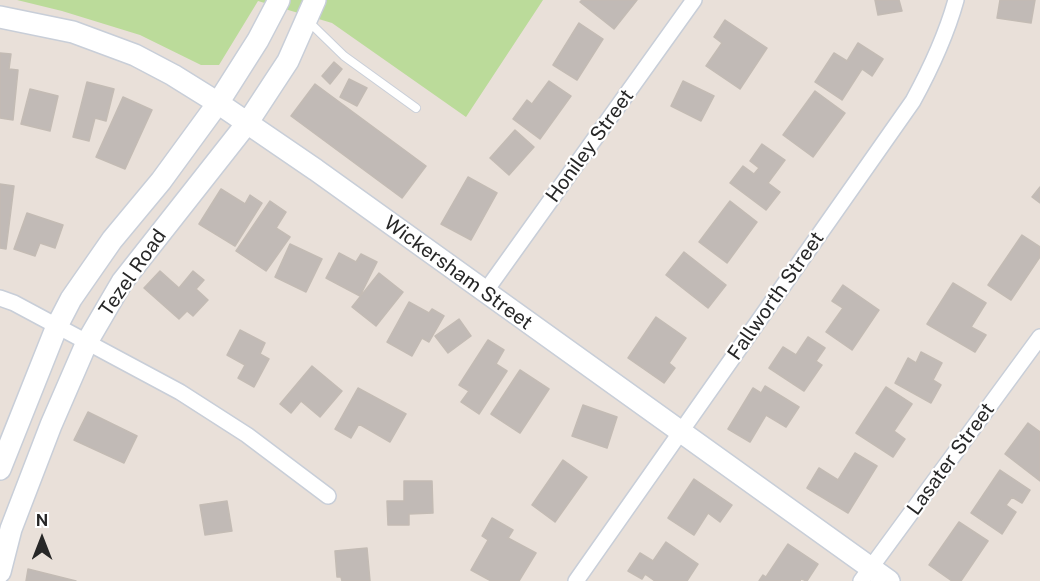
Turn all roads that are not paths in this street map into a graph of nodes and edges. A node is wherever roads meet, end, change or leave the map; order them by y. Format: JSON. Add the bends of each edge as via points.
{"nodes":[{"id":1,"x":279,"y":0,"type":"edge"},
{"id":2,"x":315,"y":0,"type":"edge"},
{"id":3,"x":694,"y":0,"type":"edge"},
{"id":4,"x":956,"y":0,"type":"edge"},
{"id":5,"x":0,"y":17,"type":"edge"},
{"id":6,"x":307,"y":20,"type":"junction"},
{"id":7,"x":218,"y":103,"type":"junction"},
{"id":8,"x":416,"y":108,"type":"dead end"},
{"id":9,"x":248,"y":122,"type":"junction"},
{"id":10,"x":485,"y":292,"type":"junction"},
{"id":11,"x":0,"y":298,"type":"edge"},
{"id":12,"x":57,"y":326,"type":"junction"},
{"id":13,"x":1040,"y":337,"type":"edge"},
{"id":14,"x":87,"y":342,"type":"junction"},
{"id":15,"x":680,"y":433,"type":"junction"},
{"id":16,"x":0,"y":469,"type":"edge"},
{"id":17,"x":328,"y":496,"type":"dead end"},
{"id":18,"x":0,"y":572,"type":"edge"},
{"id":19,"x":866,"y":574,"type":"edge"},
{"id":20,"x":576,"y":581,"type":"edge"},
{"id":21,"x":889,"y":581,"type":"edge"}],
"edges":[{"from":1,"to":7,"type":"main road","name":"Tezel Road"},
{"from":2,"to":6,"type":"main road","name":"Tezel Road"},
{"from":3,"to":10,"type":"street","name":"Honiley Street"},
{"from":4,"to":15,"type":"street","name":"Fallworth Street","via":[[933,64],[914,101]]},
{"from":5,"to":7,"type":"main road","name":"Wickersham Street","via":[[73,32],[135,55]]},
{"from":6,"to":8,"type":"lane","via":[[344,56]]},
{"from":6,"to":9,"type":"main road","name":"Tezel Road","via":[[288,61]]},
{"from":7,"to":9,"type":"main road","name":"Wickersham Street"},
{"from":7,"to":12,"type":"main road","name":"Tezel Road","via":[[112,240]]},
{"from":9,"to":10,"type":"main road","name":"Wickersham Street"},
{"from":9,"to":14,"type":"main road","name":"Tezel Road","via":[[122,282]]},
{"from":10,"to":15,"type":"main road","name":"Wickersham Street"},
{"from":11,"to":12,"type":"street"},
{"from":12,"to":14,"type":"street"},
{"from":12,"to":16,"type":"main road","name":"Tezel Road"},
{"from":13,"to":19,"type":"street","name":"Lasater Street"},
{"from":14,"to":17,"type":"street","via":[[180,392],[247,435]]},
{"from":14,"to":18,"type":"main road","name":"Tezel Road","via":[[15,519]]},
{"from":15,"to":19,"type":"main road","name":"Wickersham Street"},
{"from":15,"to":20,"type":"street","name":"Fallworth Street"},
{"from":19,"to":21,"type":"main road","name":"Wickersham Street"}]}
